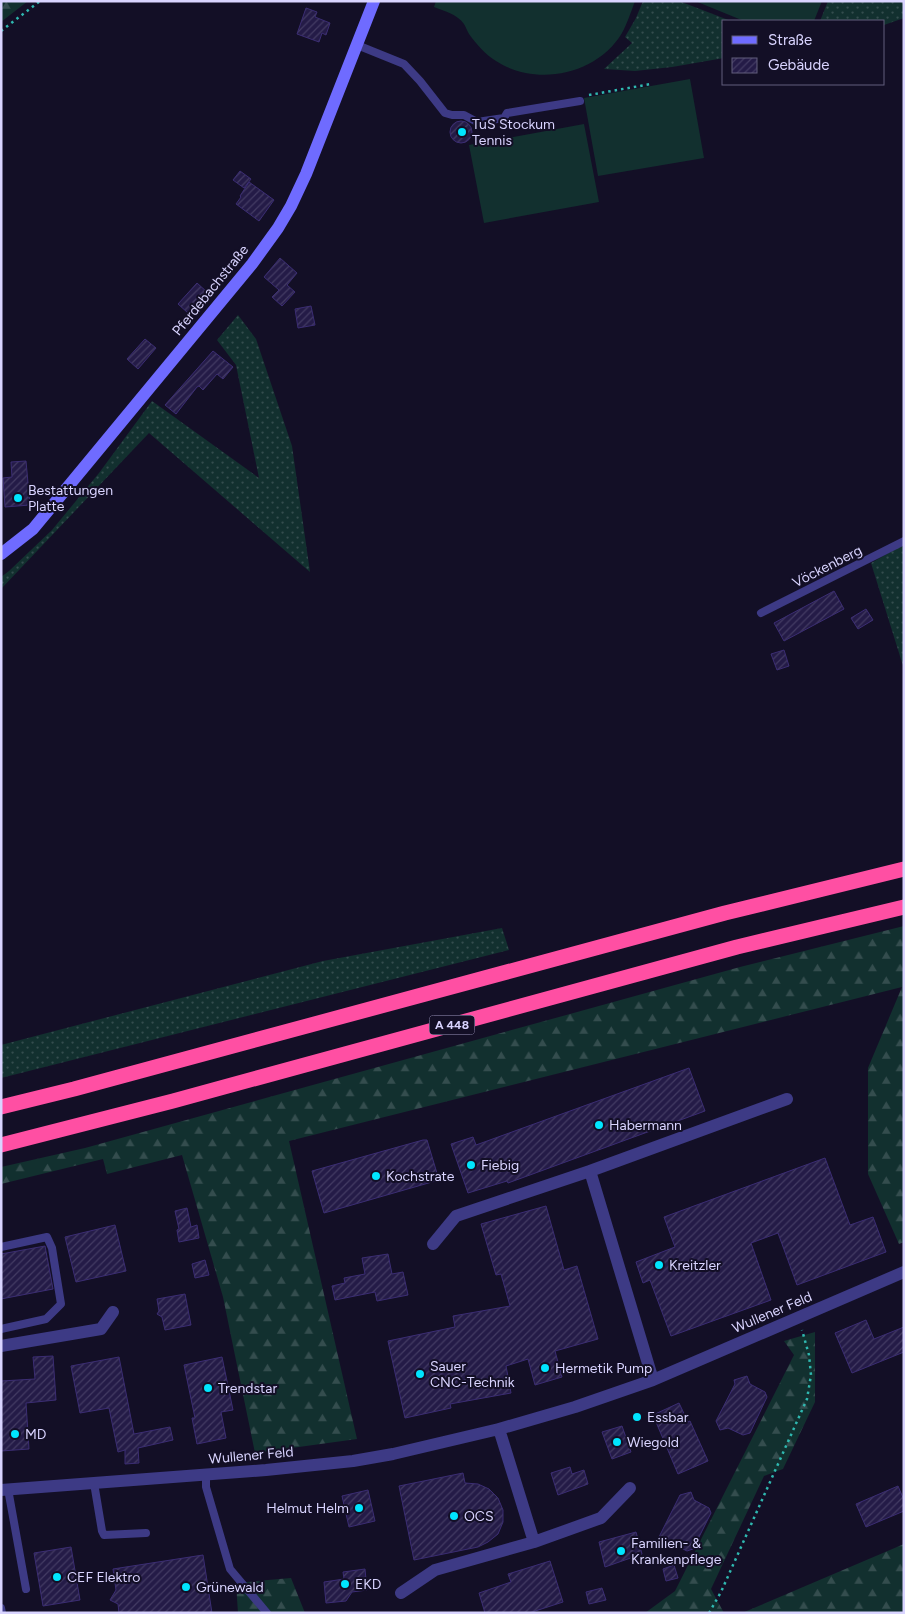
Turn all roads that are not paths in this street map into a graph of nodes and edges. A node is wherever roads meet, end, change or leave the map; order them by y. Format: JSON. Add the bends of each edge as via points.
{"nodes":[{"id":1,"x":374,"y":1,"type":"edge"},
{"id":2,"x":357,"y":45,"type":"junction"},
{"id":3,"x":580,"y":101,"type":"road end"},
{"id":4,"x":904,"y":540,"type":"edge"},
{"id":5,"x":1,"y":554,"type":"edge"},
{"id":6,"x":761,"y":613,"type":"dead end"},
{"id":7,"x":904,"y":869,"type":"edge"},
{"id":8,"x":904,"y":907,"type":"edge"},
{"id":9,"x":786,"y":1099,"type":"dead end"},
{"id":10,"x":1,"y":1107,"type":"edge"},
{"id":11,"x":1,"y":1146,"type":"edge"},
{"id":12,"x":590,"y":1171,"type":"junction"},
{"id":13,"x":433,"y":1244,"type":"dead end"},
{"id":14,"x":1,"y":1247,"type":"edge"},
{"id":15,"x":904,"y":1272,"type":"edge"},
{"id":16,"x":113,"y":1312,"type":"dead end"},
{"id":17,"x":1,"y":1330,"type":"edge"},
{"id":18,"x":1,"y":1346,"type":"edge"},
{"id":19,"x":652,"y":1380,"type":"junction"},
{"id":20,"x":499,"y":1430,"type":"junction"},
{"id":21,"x":206,"y":1474,"type":"junction"},
{"id":22,"x":94,"y":1483,"type":"junction"},
{"id":23,"x":630,"y":1488,"type":"dead end"},
{"id":24,"x":5,"y":1489,"type":"edge"},
{"id":25,"x":146,"y":1533,"type":"dead end"},
{"id":26,"x":534,"y":1542,"type":"junction"},
{"id":27,"x":26,"y":1589,"type":"dead end"},
{"id":28,"x":401,"y":1593,"type":"dead end"},
{"id":29,"x":1,"y":1608,"type":"edge"},
{"id":30,"x":2,"y":1613,"type":"edge"},
{"id":31,"x":267,"y":1613,"type":"edge"}],
"edges":[{"from":1,"to":2,"type":"main road","name":"Pferdebachstraße"},
{"from":2,"to":3,"type":"lane","via":[[404,64],[445,113],[464,115],[477,122],[504,118],[507,113]]},
{"from":2,"to":5,"type":"main road","name":"Pferdebachstraße","via":[[306,174],[278,228],[252,264],[33,529]]},
{"from":4,"to":6,"type":"lane","name":"Vöckenberg"},
{"from":7,"to":10,"type":"highway","via":[[725,913]]},
{"from":8,"to":11,"type":"highway","number":"A 448","via":[[737,947]]},
{"from":9,"to":12,"type":"street"},
{"from":12,"to":13,"type":"street","via":[[456,1216]]},
{"from":12,"to":19,"type":"street"},
{"from":14,"to":17,"type":"lane","via":[[47,1237],[52,1248],[61,1304],[46,1319]]},
{"from":15,"to":19,"type":"street","name":"Wullener Feld"},
{"from":16,"to":18,"type":"street","via":[[101,1329]]},
{"from":19,"to":20,"type":"street","name":"Wullener Feld"},
{"from":20,"to":21,"type":"street","name":"Wullener Feld","via":[[354,1460]]},
{"from":20,"to":26,"type":"street"},
{"from":21,"to":22,"type":"street","name":"Wullener Feld"},
{"from":21,"to":31,"type":"lane","via":[[206,1487],[230,1569]]},
{"from":22,"to":24,"type":"street","name":"Wullener Feld"},
{"from":22,"to":25,"type":"lane","via":[[104,1535]]},
{"from":23,"to":26,"type":"street","via":[[601,1518]]},
{"from":24,"to":27,"type":"lane"},
{"from":26,"to":28,"type":"street","via":[[435,1570]]},
{"from":29,"to":30,"type":"lane"}]}
